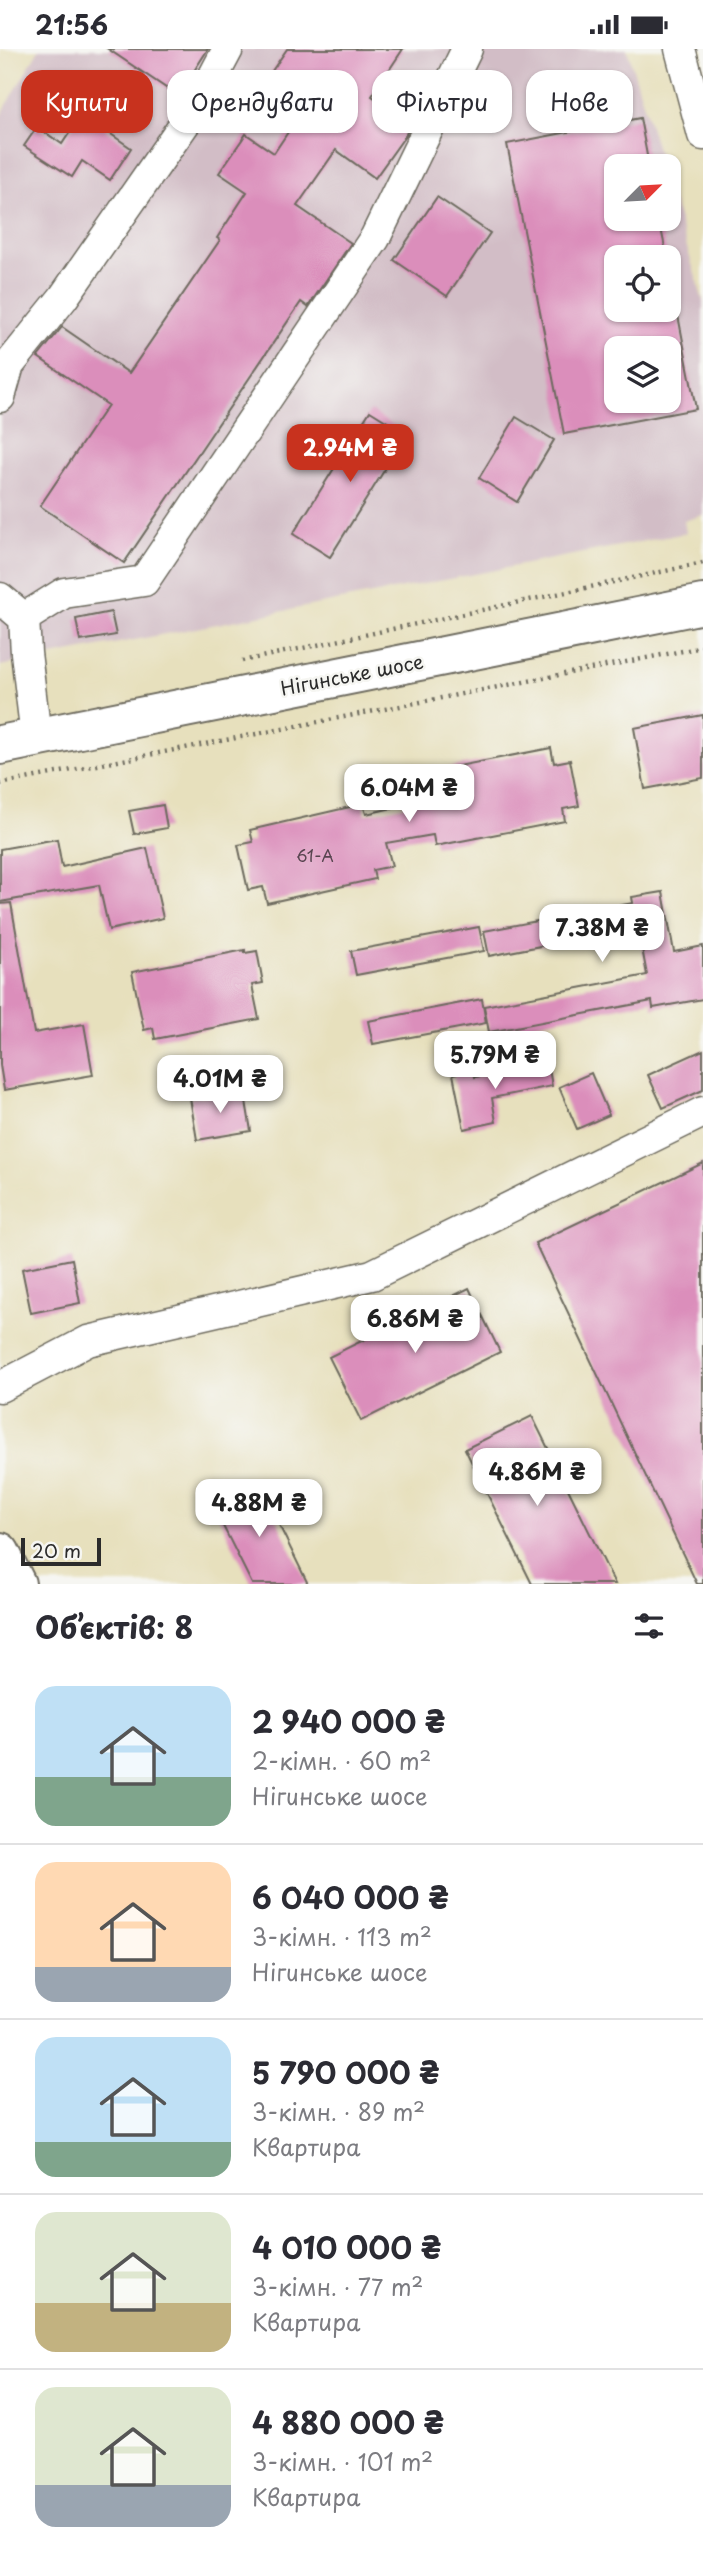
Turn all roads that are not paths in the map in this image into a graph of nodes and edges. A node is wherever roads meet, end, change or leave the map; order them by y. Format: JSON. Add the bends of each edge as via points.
{"nodes":[{"id":1,"x":228,"y":49,"type":"edge"},
{"id":2,"x":467,"y":49,"type":"edge"},
{"id":3,"x":680,"y":49,"type":"edge"},
{"id":4,"x":703,"y":135,"type":"edge"},
{"id":5,"x":0,"y":397,"type":"edge"},
{"id":6,"x":0,"y":598,"type":"edge"},
{"id":7,"x":703,"y":604,"type":"edge"},
{"id":8,"x":24,"y":618,"type":"junction"},
{"id":9,"x":18,"y":741,"type":"edge"},
{"id":10,"x":703,"y":1112,"type":"edge"},
{"id":11,"x":0,"y":1387,"type":"edge"},
{"id":12,"x":0,"y":1552,"type":"edge"},
{"id":13,"x":16,"y":1584,"type":"edge"}],
"edges":[{"from":1,"to":5,"type":"street","via":[[201,100],[62,298],[9,365]]},
{"from":2,"to":8,"type":"street","via":[[375,238],[144,581],[64,593]]},
{"from":3,"to":4,"type":"street"},
{"from":6,"to":8,"type":"street"},
{"from":7,"to":9,"type":"main road","name":"Нігинське шосе"},
{"from":8,"to":9,"type":"street","via":[[26,653]]},
{"from":10,"to":11,"type":"street","via":[[372,1275],[88,1341]]},
{"from":12,"to":13,"type":"main road"}]}
